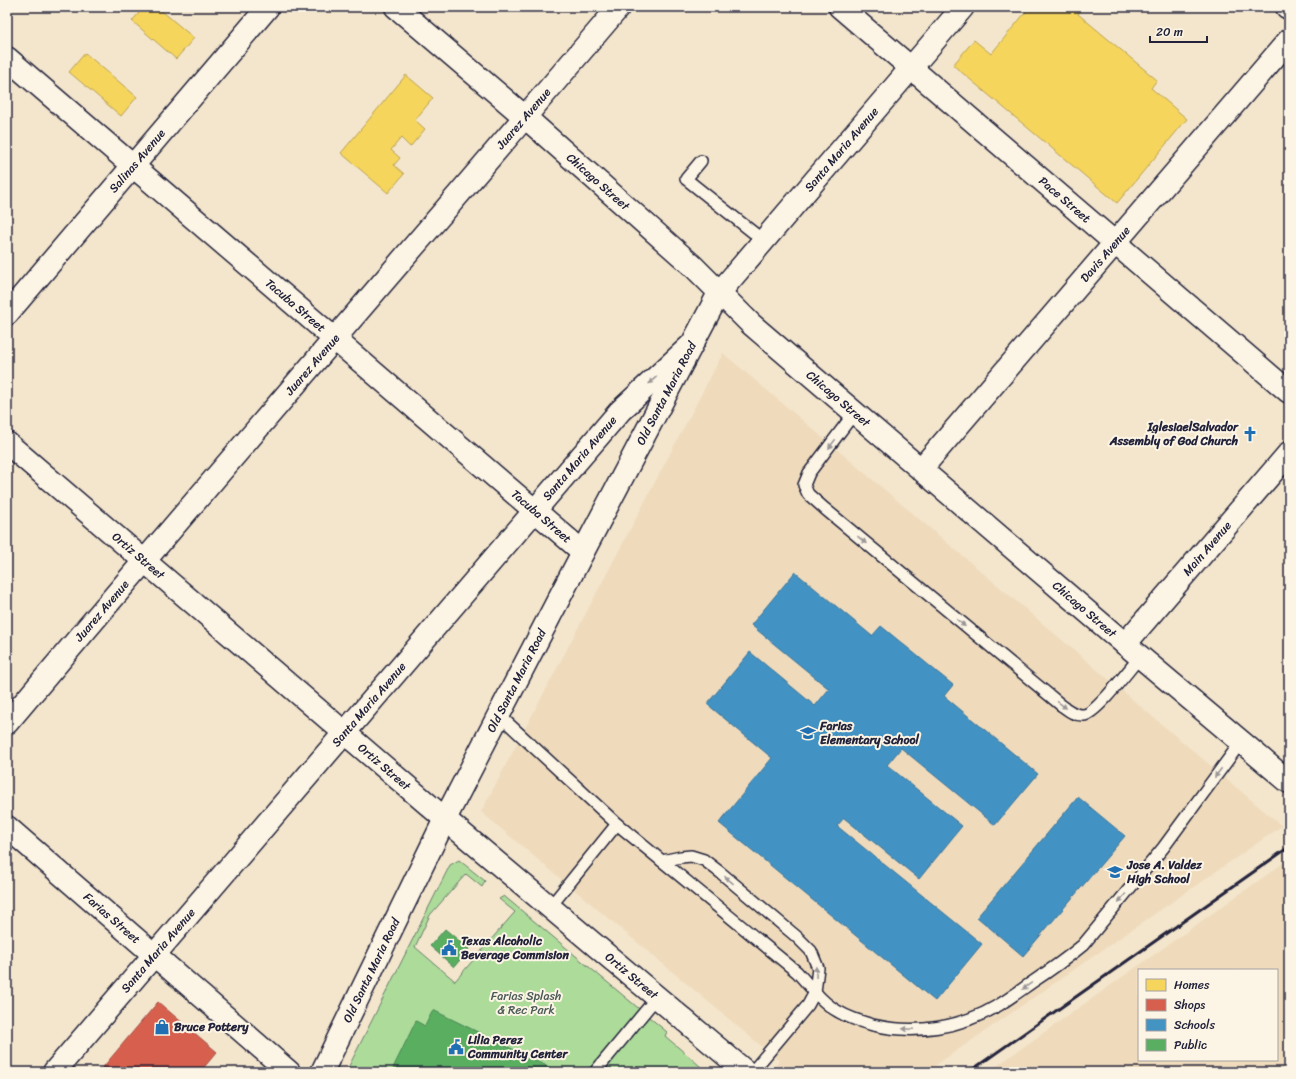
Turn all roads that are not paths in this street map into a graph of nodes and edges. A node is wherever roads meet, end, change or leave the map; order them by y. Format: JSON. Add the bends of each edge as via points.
{"nodes":[{"id":1,"x":268,"y":7,"type":"edge"},
{"id":2,"x":396,"y":7,"type":"edge"},
{"id":3,"x":619,"y":7,"type":"edge"},
{"id":4,"x":840,"y":7,"type":"edge"},
{"id":5,"x":963,"y":7,"type":"edge"},
{"id":6,"x":1289,"y":40,"type":"edge"},
{"id":7,"x":7,"y":58,"type":"edge"},
{"id":8,"x":911,"y":69,"type":"junction"},
{"id":9,"x":525,"y":117,"type":"junction"},
{"id":10,"x":701,"y":161,"type":"dead end"},
{"id":11,"x":133,"y":166,"type":"junction"},
{"id":12,"x":764,"y":241,"type":"junction"},
{"id":13,"x":1114,"y":243,"type":"junction"},
{"id":14,"x":719,"y":293,"type":"junction"},
{"id":15,"x":7,"y":314,"type":"edge"},
{"id":16,"x":335,"y":339,"type":"junction"},
{"id":17,"x":692,"y":344,"type":"junction"},
{"id":18,"x":1289,"y":392,"type":"edge"},
{"id":19,"x":854,"y":412,"type":"junction"},
{"id":20,"x":7,"y":442,"type":"edge"},
{"id":21,"x":1289,"y":453,"type":"edge"},
{"id":22,"x":921,"y":468,"type":"junction"},
{"id":23,"x":536,"y":511,"type":"junction"},
{"id":24,"x":583,"y":552,"type":"junction"},
{"id":25,"x":144,"y":560,"type":"junction"},
{"id":26,"x":1133,"y":650,"type":"junction"},
{"id":27,"x":499,"y":715,"type":"junction"},
{"id":28,"x":7,"y":723,"type":"edge"},
{"id":29,"x":346,"y":732,"type":"junction"},
{"id":30,"x":1241,"y":742,"type":"junction"},
{"id":31,"x":1289,"y":782,"type":"edge"},
{"id":32,"x":445,"y":819,"type":"junction"},
{"id":33,"x":617,"y":824,"type":"junction"},
{"id":34,"x":7,"y":827,"type":"edge"},
{"id":35,"x":662,"y":861,"type":"junction"},
{"id":36,"x":550,"y":907,"type":"junction"},
{"id":37,"x":155,"y":955,"type":"junction"},
{"id":38,"x":815,"y":992,"type":"junction"},
{"id":39,"x":657,"y":997,"type":"junction"},
{"id":40,"x":54,"y":1072,"type":"edge"},
{"id":41,"x":290,"y":1072,"type":"edge"},
{"id":42,"x":322,"y":1072,"type":"edge"},
{"id":43,"x":595,"y":1072,"type":"edge"},
{"id":44,"x":746,"y":1072,"type":"edge"},
{"id":45,"x":752,"y":1072,"type":"edge"}],
"edges":[{"from":1,"to":11,"type":"street","name":"Salinas Avenue"},
{"from":2,"to":9,"type":"street","name":"Chicago Street"},
{"from":3,"to":9,"type":"street","name":"Juarez Avenue"},
{"from":4,"to":8,"type":"street","name":"Pace Street"},
{"from":5,"to":8,"type":"street","name":"Santa Maria Avenue"},
{"from":6,"to":13,"type":"street","name":"Davis Avenue"},
{"from":7,"to":11,"type":"street","name":"Tacuba Street"},
{"from":8,"to":12,"type":"street","name":"Santa Maria Avenue"},
{"from":8,"to":13,"type":"street","name":"Pace Street"},
{"from":9,"to":14,"type":"street","name":"Chicago Street","via":[[693,266]]},
{"from":9,"to":16,"type":"street","name":"Juarez Avenue"},
{"from":10,"to":12,"type":"lane","via":[[686,179]]},
{"from":11,"to":15,"type":"street","name":"Salinas Avenue"},
{"from":11,"to":16,"type":"street","name":"Tacuba Street"},
{"from":12,"to":14,"type":"street","name":"Santa Maria Avenue"},
{"from":13,"to":18,"type":"street","name":"Pace Street"},
{"from":13,"to":22,"type":"street","name":"Davis Avenue"},
{"from":14,"to":17,"type":"street","name":"Old Santa Maria Road"},
{"from":14,"to":19,"type":"street","name":"Chicago Street","via":[[751,324]]},
{"from":16,"to":23,"type":"street","name":"Tacuba Street"},
{"from":16,"to":25,"type":"street","name":"Juarez Avenue"},
{"from":17,"to":23,"type":"street","name":"Santa Maria Avenue","one_way":true,"via":[[620,411]]},
{"from":17,"to":24,"type":"street","name":"Old Santa Maria Road"},
{"from":19,"to":22,"type":"street","name":"Chicago Street"},
{"from":19,"to":26,"type":"lane","one_way":true,"via":[[809,473],[804,486],[808,494],[825,509],[1075,715],[1085,715],[1102,702]]},
{"from":20,"to":25,"type":"street","name":"Ortiz Street"},
{"from":21,"to":26,"type":"street","name":"Main Avenue"},
{"from":22,"to":26,"type":"street","name":"Chicago Street"},
{"from":23,"to":24,"type":"street","name":"Tacuba Street"},
{"from":23,"to":29,"type":"street","name":"Santa Maria Avenue"},
{"from":24,"to":27,"type":"street","name":"Old Santa Maria Road"},
{"from":25,"to":28,"type":"street","name":"Juarez Avenue"},
{"from":25,"to":29,"type":"street","name":"Ortiz Street"},
{"from":26,"to":30,"type":"street","name":"Chicago Street"},
{"from":27,"to":32,"type":"street","name":"Old Santa Maria Road"},
{"from":27,"to":33,"type":"lane"},
{"from":29,"to":32,"type":"street","name":"Ortiz Street","via":[[360,747]]},
{"from":29,"to":37,"type":"street","name":"Santa Maria Avenue"},
{"from":30,"to":31,"type":"street","name":"Chicago Street"},
{"from":30,"to":38,"type":"lane","one_way":true,"via":[[1163,848],[1083,945],[999,1005],[979,1016],[938,1028],[915,1030],[887,1028],[865,1022],[839,1012]]},
{"from":32,"to":36,"type":"street","name":"Ortiz Street"},
{"from":32,"to":42,"type":"street","name":"Old Santa Maria Road"},
{"from":33,"to":35,"type":"lane"},
{"from":33,"to":36,"type":"lane"},
{"from":34,"to":37,"type":"street","name":"Farias Street"},
{"from":35,"to":38,"type":"lane","via":[[797,972]]},
{"from":38,"to":35,"type":"lane","one_way":true,"via":[[818,968],[811,951],[797,937],[704,860],[681,856]]},
{"from":36,"to":39,"type":"street","name":"Ortiz Street"},
{"from":37,"to":40,"type":"street","name":"Santa Maria Avenue"},
{"from":37,"to":41,"type":"street","name":"Farias Street"},
{"from":38,"to":45,"type":"lane","via":[[808,1006]]},
{"from":39,"to":43,"type":"lane"},
{"from":39,"to":44,"type":"street","name":"Ortiz Street"}]}
